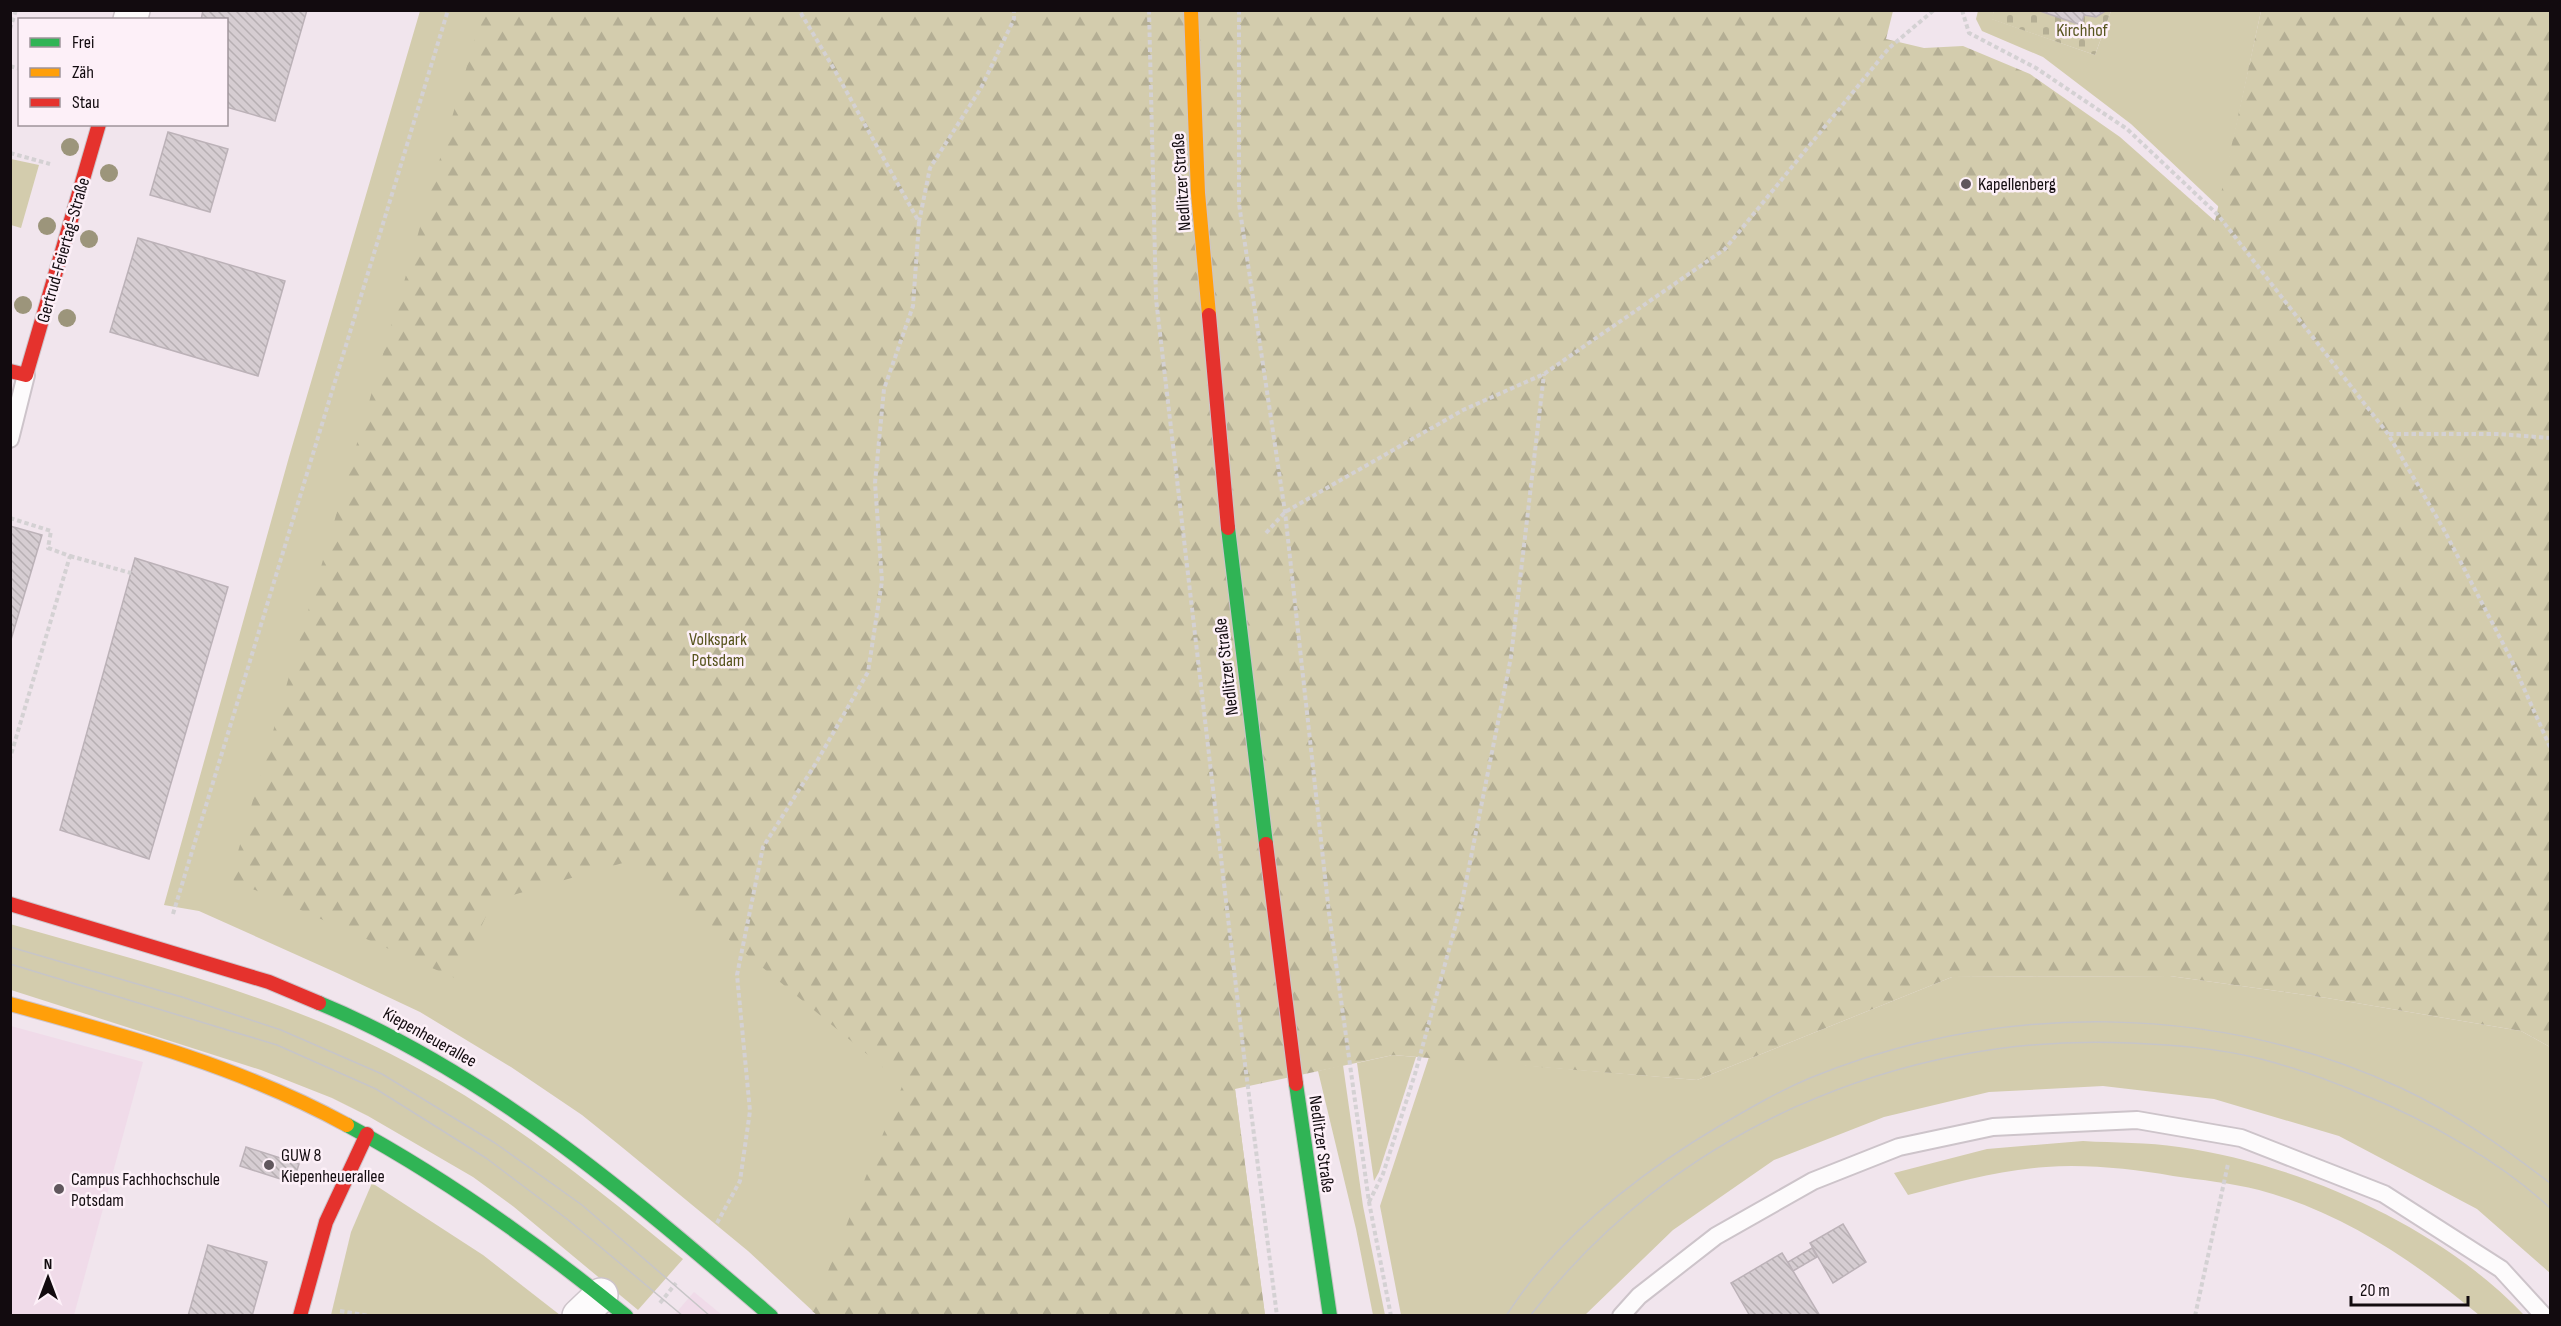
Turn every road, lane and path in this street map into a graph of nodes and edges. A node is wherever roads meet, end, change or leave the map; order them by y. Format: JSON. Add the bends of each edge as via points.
{"nodes":[{"id":1,"x":15,"y":10,"type":"edge"},
{"id":2,"x":448,"y":10,"type":"edge"},
{"id":3,"x":799,"y":10,"type":"edge"},
{"id":4,"x":1014,"y":10,"type":"edge"},
{"id":5,"x":1149,"y":10,"type":"edge"},
{"id":6,"x":1191,"y":10,"type":"edge"},
{"id":7,"x":1239,"y":10,"type":"edge"},
{"id":8,"x":1934,"y":10,"type":"edge"},
{"id":9,"x":1962,"y":10,"type":"edge"},
{"id":10,"x":10,"y":29,"type":"edge"},
{"id":11,"x":98,"y":126,"type":"edge"},
{"id":12,"x":918,"y":222,"type":"junction"},
{"id":13,"x":18,"y":373,"type":"edge"},
{"id":14,"x":1544,"y":374,"type":"junction"},
{"id":15,"x":2388,"y":434,"type":"junction"},
{"id":16,"x":2550,"y":438,"type":"edge"},
{"id":17,"x":10,"y":440,"type":"edge"},
{"id":18,"x":1285,"y":512,"type":"junction"},
{"id":19,"x":10,"y":518,"type":"edge"},
{"id":20,"x":70,"y":556,"type":"junction"},
{"id":21,"x":1233,"y":569,"type":"junction"},
{"id":22,"x":131,"y":573,"type":"dead end"},
{"id":23,"x":2550,"y":747,"type":"edge"},
{"id":24,"x":10,"y":758,"type":"edge"},
{"id":25,"x":10,"y":904,"type":"edge"},
{"id":26,"x":162,"y":949,"type":"junction"},
{"id":27,"x":10,"y":1004,"type":"edge"},
{"id":28,"x":368,"y":1134,"type":"junction"},
{"id":29,"x":2235,"y":1137,"type":"junction"},
{"id":30,"x":1369,"y":1202,"type":"junction"},
{"id":31,"x":700,"y":1255,"type":"junction"},
{"id":32,"x":590,"y":1305,"type":"edge"},
{"id":33,"x":300,"y":1316,"type":"edge"},
{"id":34,"x":626,"y":1316,"type":"edge"},
{"id":35,"x":771,"y":1316,"type":"edge"},
{"id":36,"x":1277,"y":1316,"type":"edge"},
{"id":37,"x":1330,"y":1316,"type":"edge"},
{"id":38,"x":1392,"y":1316,"type":"edge"},
{"id":39,"x":1621,"y":1316,"type":"edge"},
{"id":40,"x":2194,"y":1316,"type":"edge"},
{"id":41,"x":2544,"y":1316,"type":"edge"}],
"edges":[{"from":1,"to":10,"type":"path"},
{"from":2,"to":26,"type":"path"},
{"from":3,"to":12,"type":"path"},
{"from":4,"to":12,"type":"path","via":[[1014,19],[981,88],[930,168]]},
{"from":5,"to":36,"type":"path","via":[[1156,299]]},
{"from":6,"to":21,"type":"street","name":"Nedlitzer Straße","via":[[1198,193]]},
{"from":7,"to":18,"type":"path","via":[[1239,204]]},
{"from":8,"to":14,"type":"path","via":[[1889,48],[1725,249]]},
{"from":9,"to":15,"type":"path","via":[[1969,33],[2036,68],[2127,129],[2218,215]]},
{"from":11,"to":13,"type":"street","name":"Gertrud-Feiertag-Straße"},
{"from":12,"to":31,"type":"path","via":[[912,306],[884,389],[875,483],[882,581],[868,672],[763,847],[737,975],[750,1111],[740,1180]]},
{"from":13,"to":17,"type":"lane"},
{"from":14,"to":18,"type":"path","via":[[1463,410]]},
{"from":14,"to":30,"type":"path","via":[[1511,657],[1462,902],[1415,1074],[1383,1174]]},
{"from":15,"to":16,"type":"path"},
{"from":15,"to":23,"type":"path","via":[[2505,647]]},
{"from":18,"to":21,"type":"path"},
{"from":18,"to":30,"type":"path","via":[[1329,913]]},
{"from":19,"to":20,"type":"path","via":[[51,531],[48,548]]},
{"from":20,"to":22,"type":"path"},
{"from":20,"to":24,"type":"path"},
{"from":21,"to":37,"type":"street","name":"Nedlitzer Straße","via":[[1297,1093]]},
{"from":25,"to":26,"type":"street","name":"Kiepenheuerallee"},
{"from":26,"to":31,"type":"street","name":"Kiepenheuerallee","via":[[268,982],[363,1021],[478,1085],[639,1203]]},
{"from":27,"to":28,"type":"street","via":[[151,1044],[232,1072]]},
{"from":28,"to":32,"type":"street","via":[[488,1208]]},
{"from":28,"to":33,"type":"street","via":[[326,1222]]},
{"from":29,"to":39,"type":"lane","via":[[2137,1120],[1993,1127],[1899,1146],[1813,1180],[1716,1236],[1639,1296]]},
{"from":29,"to":40,"type":"path"},
{"from":29,"to":41,"type":"lane","via":[[2384,1194],[2501,1269]]},
{"from":30,"to":38,"type":"path"},
{"from":31,"to":35,"type":"street","name":"Kiepenheuerallee"},
{"from":32,"to":34,"type":"street"}]}
